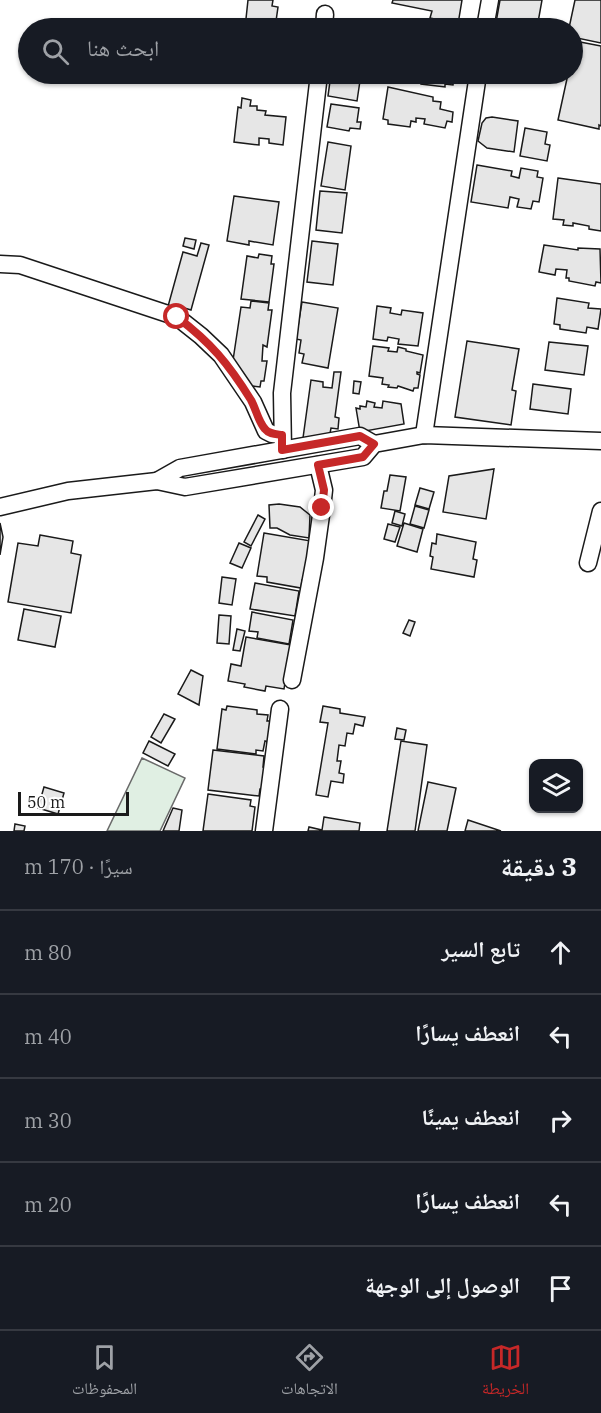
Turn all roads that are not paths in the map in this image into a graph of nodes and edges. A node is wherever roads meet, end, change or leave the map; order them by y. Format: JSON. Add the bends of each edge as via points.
{"nodes":[{"id":1,"x":490,"y":0,"type":"edge"},
{"id":2,"x":487,"y":18,"type":"edge"},
{"id":3,"x":318,"y":84,"type":"edge"},
{"id":4,"x":477,"y":84,"type":"edge"},
{"id":5,"x":0,"y":264,"type":"edge"},
{"id":6,"x":424,"y":435,"type":"junction"},
{"id":7,"x":600,"y":438,"type":"edge"},
{"id":8,"x":282,"y":442,"type":"junction"},
{"id":9,"x":374,"y":444,"type":"junction"},
{"id":10,"x":318,"y":465,"type":"junction"},
{"id":11,"x":157,"y":482,"type":"junction"},
{"id":12,"x":0,"y":507,"type":"edge"},
{"id":13,"x":601,"y":511,"type":"edge"},
{"id":14,"x":588,"y":563,"type":"dead end"},
{"id":15,"x":292,"y":680,"type":"dead end"},
{"id":16,"x":280,"y":709,"type":"dead end"},
{"id":17,"x":264,"y":831,"type":"edge"}],
"edges":[{"from":1,"to":2,"type":"street"},
{"from":3,"to":8,"type":"street","via":[[282,393]]},
{"from":4,"to":6,"type":"street"},
{"from":5,"to":8,"type":"street","via":[[20,266],[177,317],[221,355],[253,402],[266,431]]},
{"from":6,"to":7,"type":"street"},
{"from":6,"to":9,"type":"street"},
{"from":8,"to":9,"type":"street","via":[[360,436]]},
{"from":8,"to":11,"type":"street","via":[[180,468]]},
{"from":9,"to":10,"type":"street","via":[[363,457]]},
{"from":10,"to":11,"type":"street","via":[[185,487]]},
{"from":10,"to":15,"type":"street","via":[[324,490],[322,508]]},
{"from":11,"to":12,"type":"street","via":[[68,491]]},
{"from":13,"to":14,"type":"street"},
{"from":16,"to":17,"type":"street"}]}
